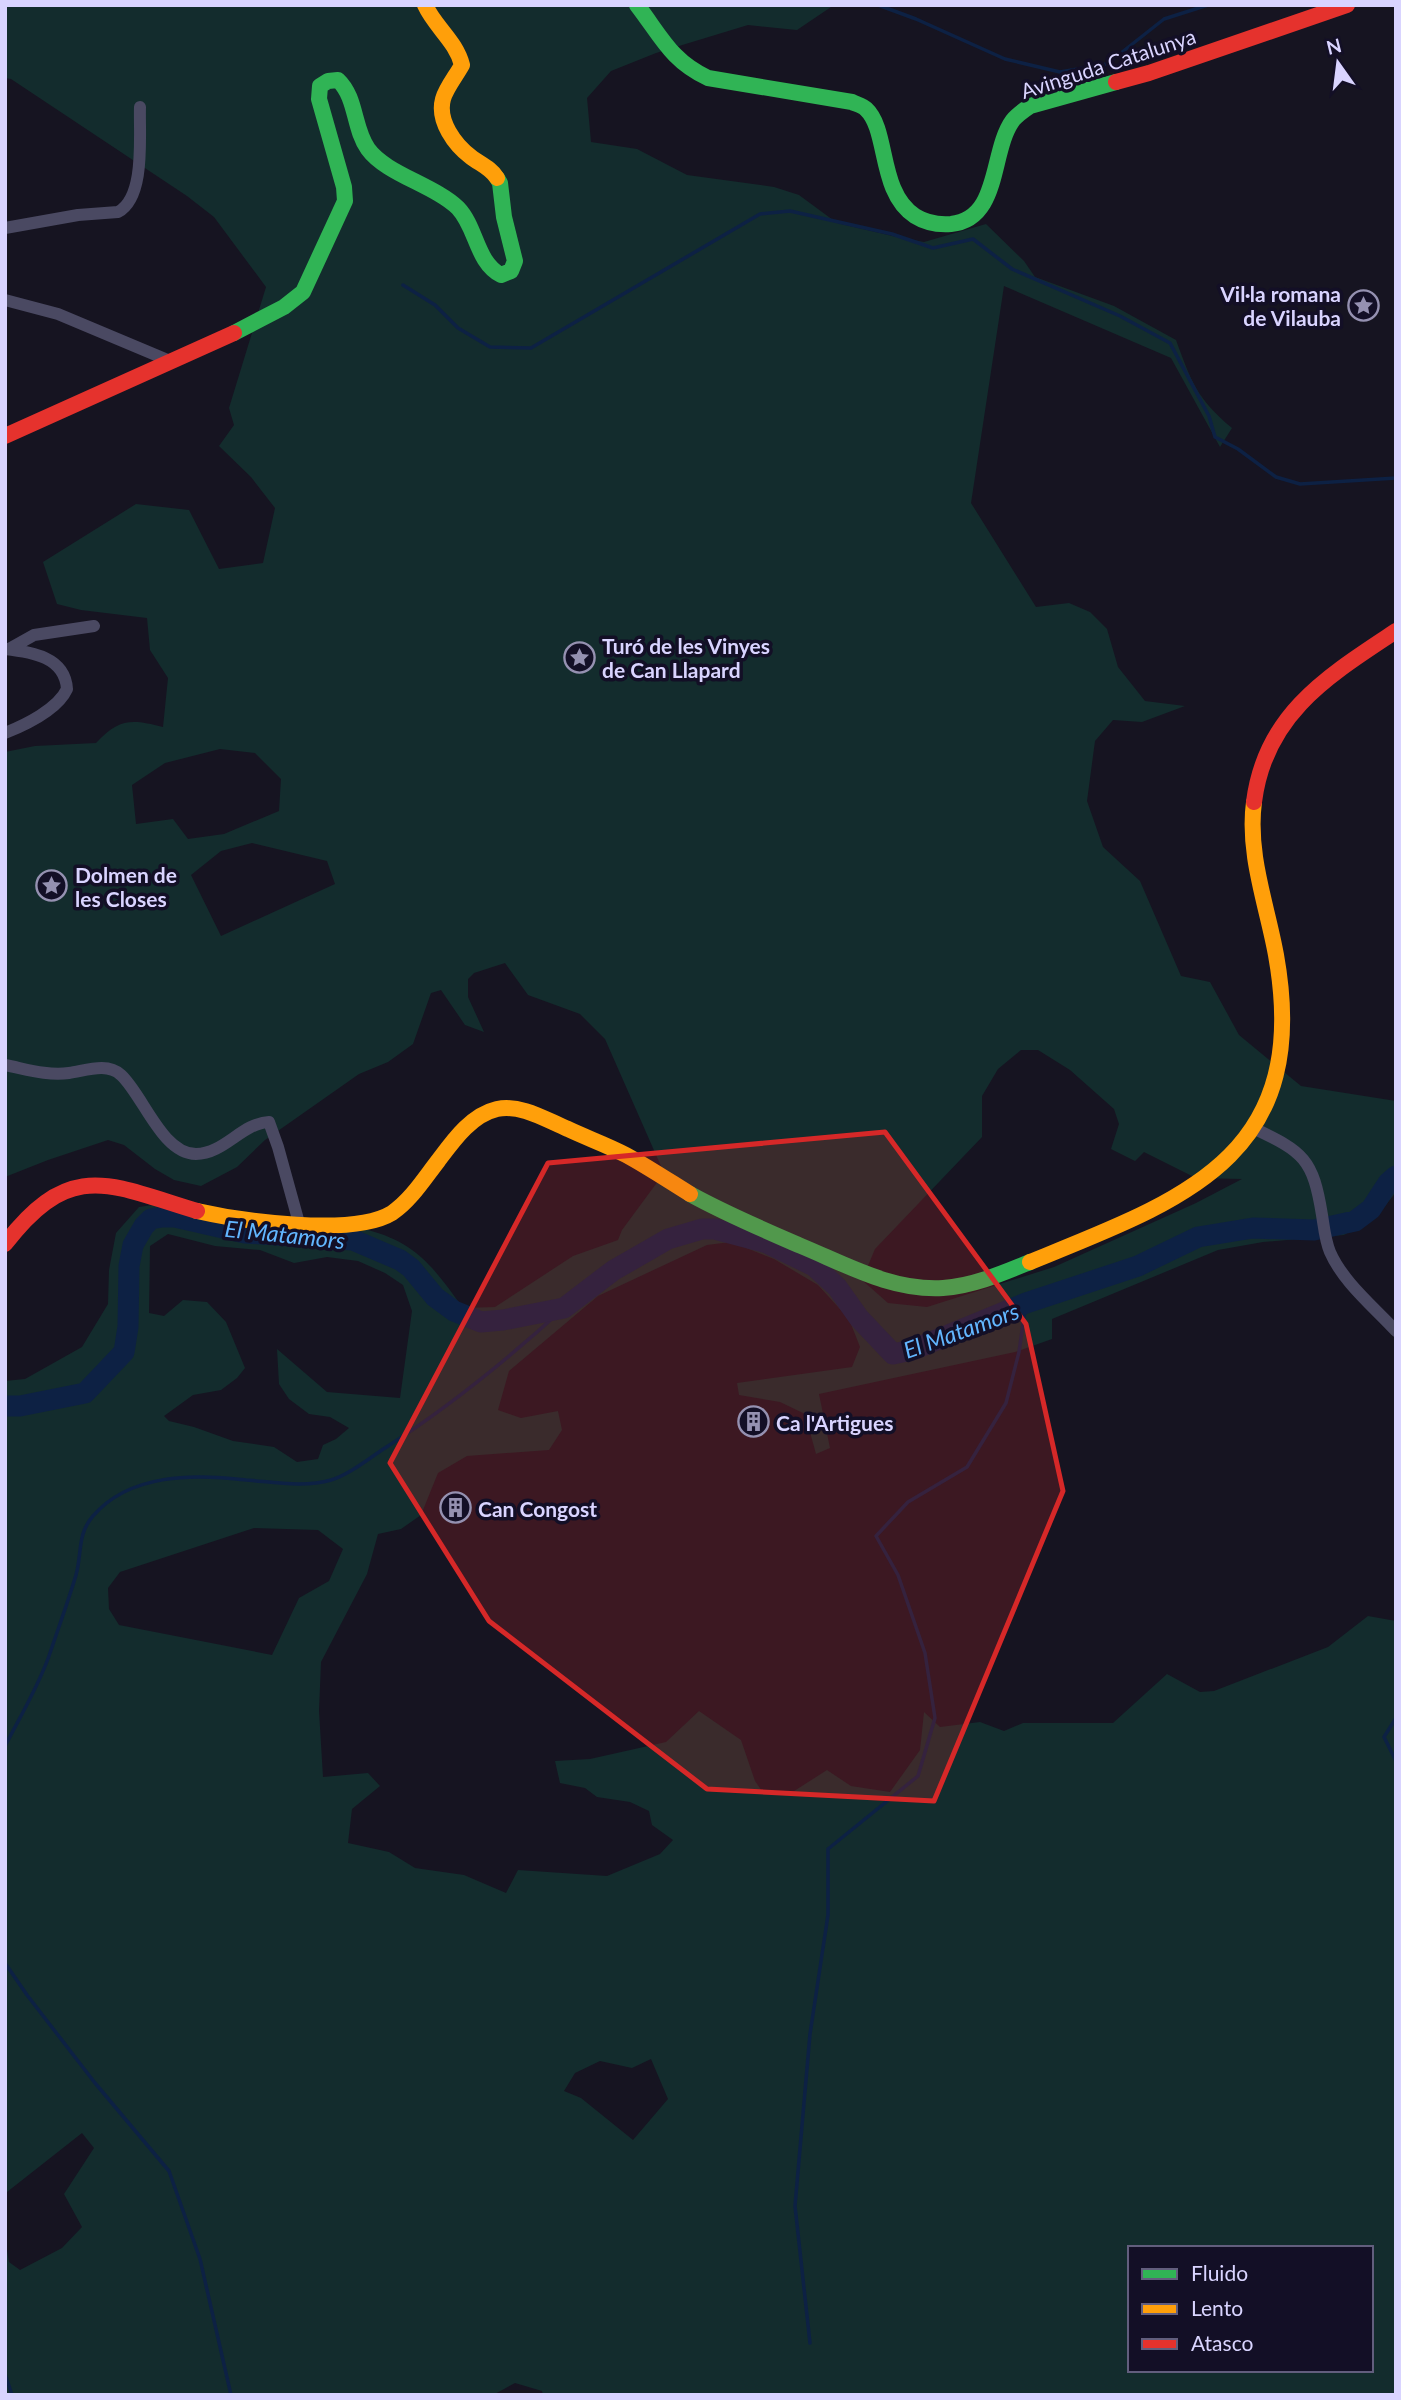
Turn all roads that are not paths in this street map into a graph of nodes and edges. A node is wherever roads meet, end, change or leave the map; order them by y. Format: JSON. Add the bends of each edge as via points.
{"nodes":[{"id":1,"x":425,"y":5,"type":"edge"},
{"id":2,"x":637,"y":5,"type":"edge"},
{"id":3,"x":1347,"y":5,"type":"edge"},
{"id":4,"x":140,"y":107,"type":"dead end"},
{"id":5,"x":5,"y":228,"type":"edge"},
{"id":6,"x":5,"y":300,"type":"edge"},
{"id":7,"x":170,"y":360,"type":"junction"},
{"id":8,"x":5,"y":436,"type":"edge"},
{"id":9,"x":94,"y":626,"type":"dead end"},
{"id":10,"x":1396,"y":631,"type":"edge"},
{"id":11,"x":7,"y":649,"type":"edge"},
{"id":12,"x":5,"y":733,"type":"edge"},
{"id":13,"x":5,"y":1065,"type":"edge"},
{"id":14,"x":1253,"y":1128,"type":"junction"},
{"id":15,"x":299,"y":1223,"type":"junction"},
{"id":16,"x":5,"y":1244,"type":"edge"},
{"id":17,"x":1396,"y":1331,"type":"edge"}],
"edges":[{"from":1,"to":7,"type":"street","via":[[462,60],[443,99],[442,115],[456,142],[500,183],[514,267],[501,275],[493,272],[470,223],[458,209],[370,152],[361,139],[346,88],[338,80],[328,81],[320,86],[319,99],[345,201],[310,281],[284,307]]},
{"from":2,"to":3,"type":"street","name":"Avinguda Catalunya","via":[[675,59],[696,73],[866,109],[874,120],[900,205],[920,220],[947,225],[965,221],[980,207],[996,175],[1009,127],[1030,106],[1149,73]]},
{"from":4,"to":5,"type":"street","via":[[137,177],[133,197],[123,209]]},
{"from":6,"to":7,"type":"street","via":[[58,314]]},
{"from":7,"to":8,"type":"street"},
{"from":9,"to":11,"type":"street","via":[[34,635]]},
{"from":10,"to":14,"type":"street","via":[[1311,692],[1275,733],[1256,781],[1252,837],[1276,956],[1283,1018],[1276,1077]]},
{"from":11,"to":12,"type":"street","via":[[58,665],[67,689],[60,700]]},
{"from":13,"to":15,"type":"street","via":[[48,1073],[116,1071],[169,1141],[187,1153],[216,1149],[269,1122]]},
{"from":14,"to":15,"type":"street","via":[[1222,1164],[1175,1198],[1031,1262],[958,1286],[900,1285],[864,1275],[714,1207],[620,1152],[511,1108],[494,1109],[468,1126],[394,1211],[365,1222]]},
{"from":14,"to":17,"type":"street","via":[[1304,1158],[1319,1190],[1331,1255]]},
{"from":15,"to":16,"type":"street","via":[[200,1211],[126,1188],[96,1184],[41,1204]]}]}
